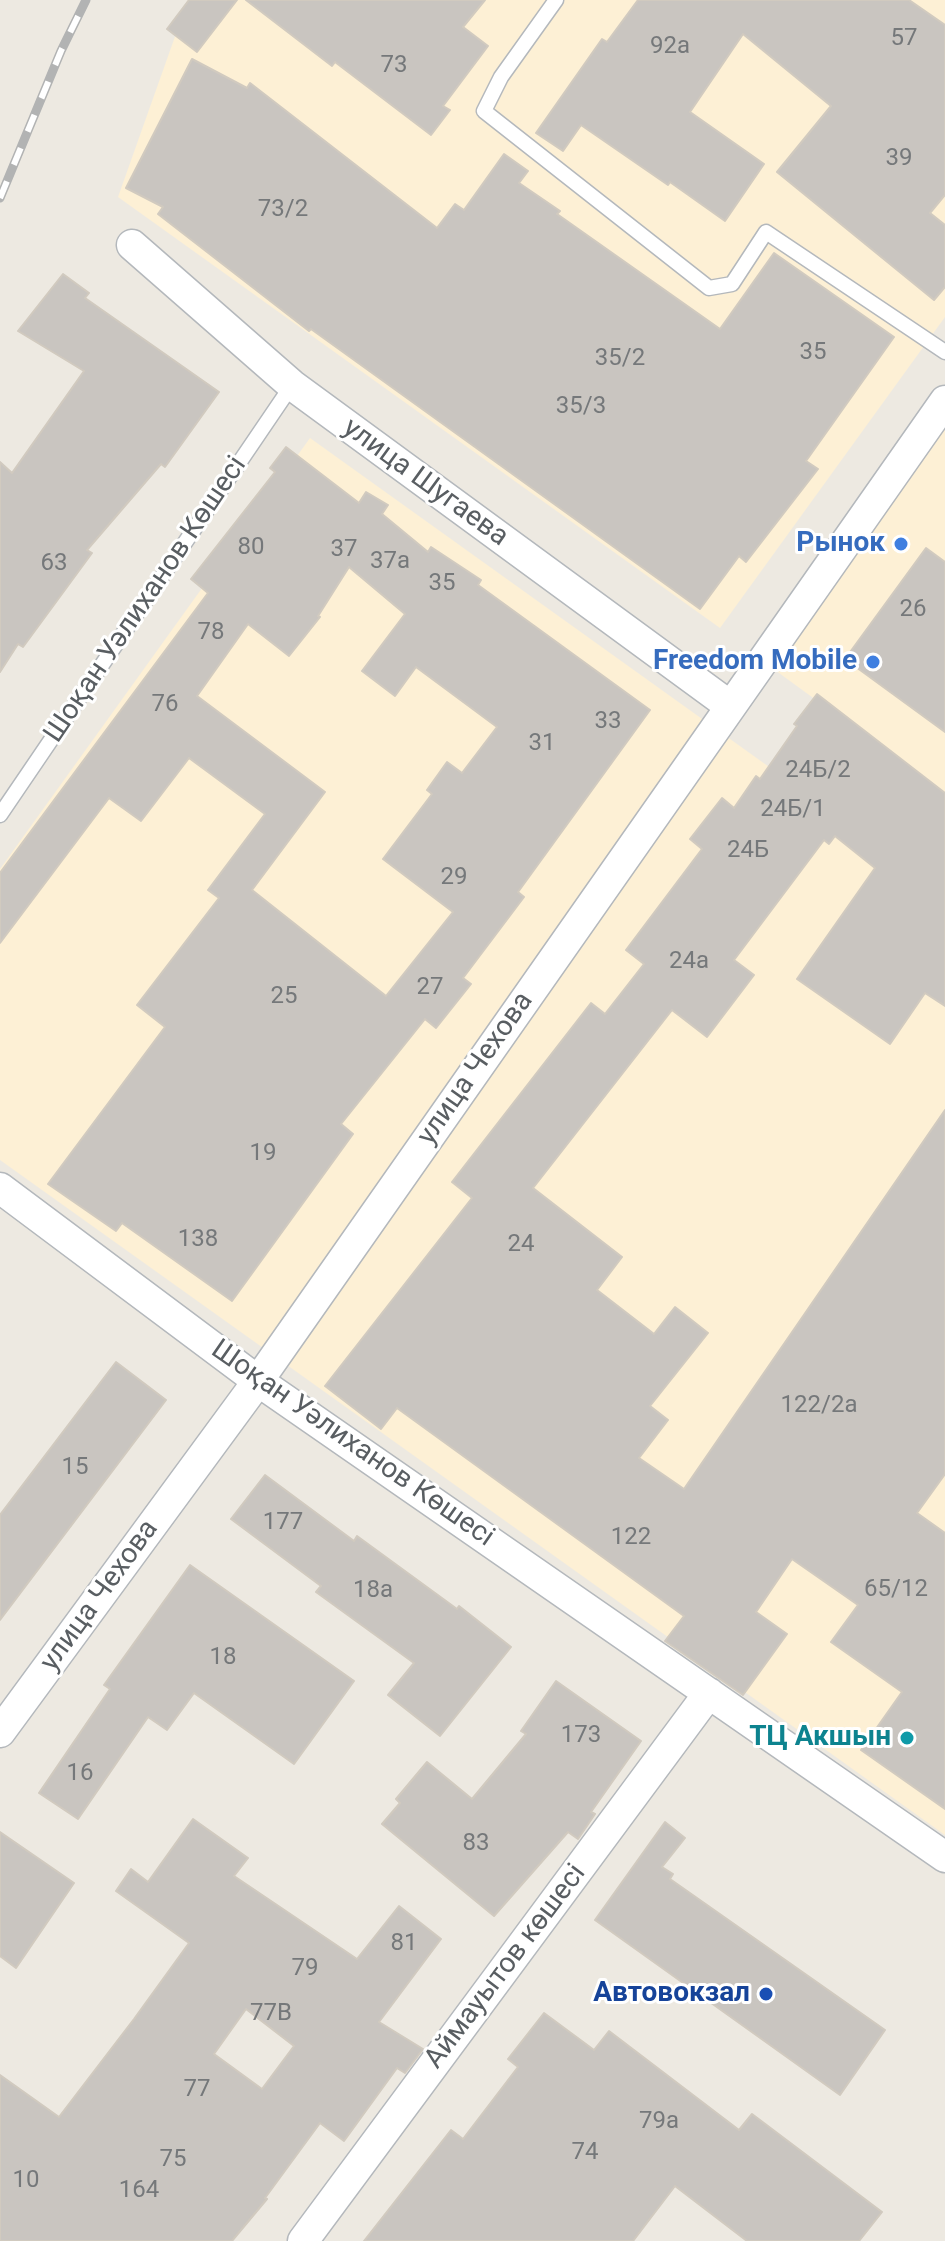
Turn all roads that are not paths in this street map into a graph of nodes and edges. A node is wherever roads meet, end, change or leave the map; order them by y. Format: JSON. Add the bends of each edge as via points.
{"nodes":[{"id":1,"x":556,"y":0,"type":"edge"},
{"id":2,"x":132,"y":245,"type":"dead end"},
{"id":3,"x":945,"y":352,"type":"edge"},
{"id":4,"x":292,"y":385,"type":"junction"},
{"id":5,"x":945,"y":401,"type":"edge"},
{"id":6,"x":730,"y":706,"type":"junction"},
{"id":7,"x":0,"y":815,"type":"edge"},
{"id":8,"x":0,"y":1188,"type":"edge"},
{"id":9,"x":258,"y":1381,"type":"junction"},
{"id":10,"x":709,"y":1693,"type":"junction"},
{"id":11,"x":0,"y":1732,"type":"edge"},
{"id":12,"x":945,"y":1857,"type":"edge"},
{"id":13,"x":303,"y":2241,"type":"edge"}],
"edges":[{"from":1,"to":3,"type":"lane","via":[[501,77],[484,111],[709,288],[732,284],[766,232]]},
{"from":2,"to":4,"type":"street","name":"улица Шугаева"},
{"from":4,"to":6,"type":"street","name":"улица Шугаева"},
{"from":4,"to":7,"type":"lane","name":"Шоқан Уәлиханов Көшесі"},
{"from":5,"to":6,"type":"street","name":"улица Чехова"},
{"from":6,"to":9,"type":"street","name":"улица Чехова"},
{"from":8,"to":9,"type":"street","name":"Шоқан Уәлиханов Көшесі"},
{"from":9,"to":10,"type":"street","name":"Шоқан Уәлиханов Көшесі"},
{"from":9,"to":11,"type":"street","name":"улица Чехова"},
{"from":10,"to":12,"type":"street","name":"Шоқан Уәлиханов Көшесі"},
{"from":10,"to":13,"type":"street","name":"Аймауытов көшесі"}]}
